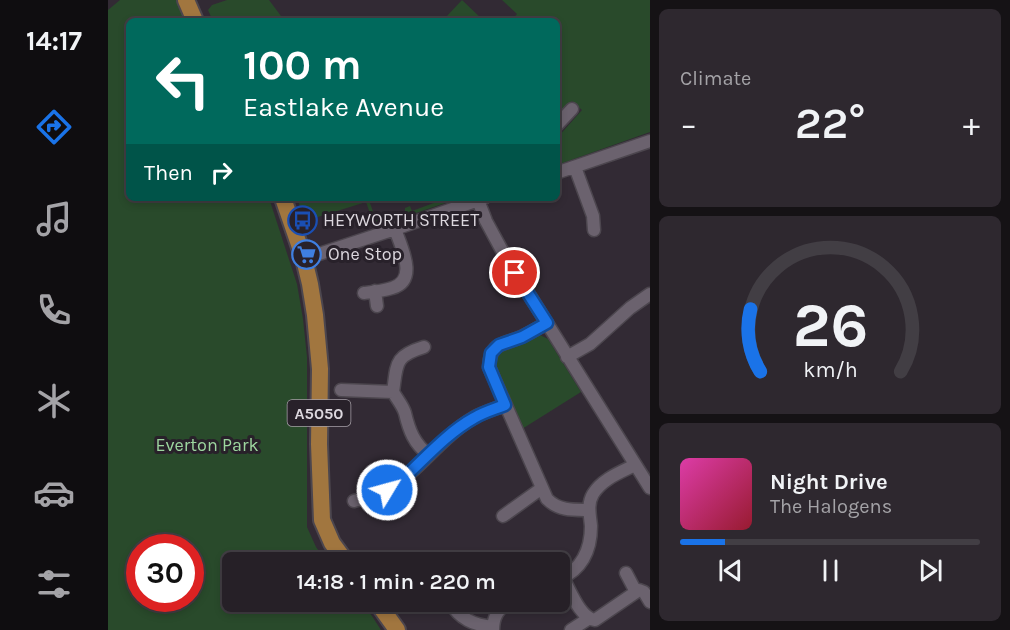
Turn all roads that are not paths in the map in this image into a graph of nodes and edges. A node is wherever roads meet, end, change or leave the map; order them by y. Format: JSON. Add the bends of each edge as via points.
{"nodes":[{"id":1,"x":186,"y":0,"type":"edge"},
{"id":2,"x":194,"y":18,"type":"edge"},
{"id":3,"x":572,"y":109,"type":"dead end"},
{"id":4,"x":560,"y":122,"type":"edge"},
{"id":5,"x":650,"y":141,"type":"edge"},
{"id":6,"x":575,"y":167,"type":"junction"},
{"id":7,"x":560,"y":172,"type":"edge"},
{"id":8,"x":284,"y":201,"type":"edge"},
{"id":9,"x":475,"y":201,"type":"edge"},
{"id":10,"x":481,"y":201,"type":"edge"},
{"id":11,"x":606,"y":214,"type":"dead end"},
{"id":12,"x":593,"y":216,"type":"junction"},
{"id":13,"x":395,"y":229,"type":"junction"},
{"id":14,"x":594,"y":230,"type":"dead end"},
{"id":15,"x":304,"y":259,"type":"junction"},
{"id":16,"x":650,"y":294,"type":"edge"},
{"id":17,"x":377,"y":306,"type":"dead end"},
{"id":18,"x":547,"y":323,"type":"junction"},
{"id":19,"x":424,"y":347,"type":"dead end"},
{"id":20,"x":567,"y":357,"type":"junction"},
{"id":21,"x":341,"y":390,"type":"dead end"},
{"id":22,"x":393,"y":392,"type":"junction"},
{"id":23,"x":505,"y":405,"type":"junction"},
{"id":24,"x":429,"y":455,"type":"junction"},
{"id":25,"x":635,"y":465,"type":"junction"},
{"id":26,"x":542,"y":488,"type":"junction"},
{"id":27,"x":650,"y":488,"type":"edge"},
{"id":28,"x":354,"y":501,"type":"dead end"},
{"id":29,"x":589,"y":510,"type":"junction"},
{"id":30,"x":503,"y":516,"type":"dead end"},
{"id":31,"x":339,"y":552,"type":"edge"},
{"id":32,"x":570,"y":573,"type":"edge"},
{"id":33,"x":626,"y":573,"type":"dead end"},
{"id":34,"x":570,"y":592,"type":"edge"},
{"id":35,"x":636,"y":592,"type":"junction"},
{"id":36,"x":650,"y":602,"type":"edge"},
{"id":37,"x":384,"y":612,"type":"edge"},
{"id":38,"x":457,"y":612,"type":"edge"},
{"id":39,"x":497,"y":612,"type":"edge"},
{"id":40,"x":588,"y":619,"type":"junction"},
{"id":41,"x":493,"y":628,"type":"edge"},
{"id":42,"x":397,"y":630,"type":"edge"},
{"id":43,"x":571,"y":630,"type":"edge"}],
"edges":[{"from":1,"to":2,"type":"main road"},
{"from":3,"to":4,"type":"street"},
{"from":5,"to":6,"type":"street"},
{"from":6,"to":7,"type":"street"},
{"from":6,"to":12,"type":"street"},
{"from":8,"to":15,"type":"main road","number":"A5050"},
{"from":9,"to":13,"type":"street"},
{"from":10,"to":18,"type":"street","via":[[494,237]]},
{"from":11,"to":12,"type":"street"},
{"from":12,"to":14,"type":"street"},
{"from":13,"to":15,"type":"street"},
{"from":13,"to":17,"type":"street","via":[[406,276],[398,286],[369,292]]},
{"from":15,"to":31,"type":"main road","number":"A5050","via":[[320,369],[322,520]]},
{"from":16,"to":20,"type":"street","via":[[590,344]]},
{"from":18,"to":20,"type":"street"},
{"from":18,"to":23,"type":"street","via":[[499,345],[491,353],[489,367]]},
{"from":19,"to":22,"type":"street","via":[[399,360]]},
{"from":20,"to":25,"type":"street"},
{"from":21,"to":22,"type":"street"},
{"from":22,"to":24,"type":"street","via":[[414,439]]},
{"from":23,"to":24,"type":"street","via":[[464,424]]},
{"from":23,"to":26,"type":"street"},
{"from":24,"to":28,"type":"street","via":[[396,485]]},
{"from":25,"to":27,"type":"street"},
{"from":25,"to":29,"type":"street","via":[[597,488]]},
{"from":26,"to":29,"type":"street","via":[[557,507]]},
{"from":26,"to":30,"type":"street"},
{"from":29,"to":32,"type":"street","via":[[591,536],[586,555]]},
{"from":33,"to":35,"type":"street"},
{"from":34,"to":40,"type":"street"},
{"from":35,"to":36,"type":"street","via":[[644,592]]},
{"from":35,"to":40,"type":"street","via":[[595,620]]},
{"from":37,"to":42,"type":"main road"},
{"from":38,"to":41,"type":"street","via":[[472,623]]},
{"from":39,"to":41,"type":"street"},
{"from":40,"to":43,"type":"street"}]}
